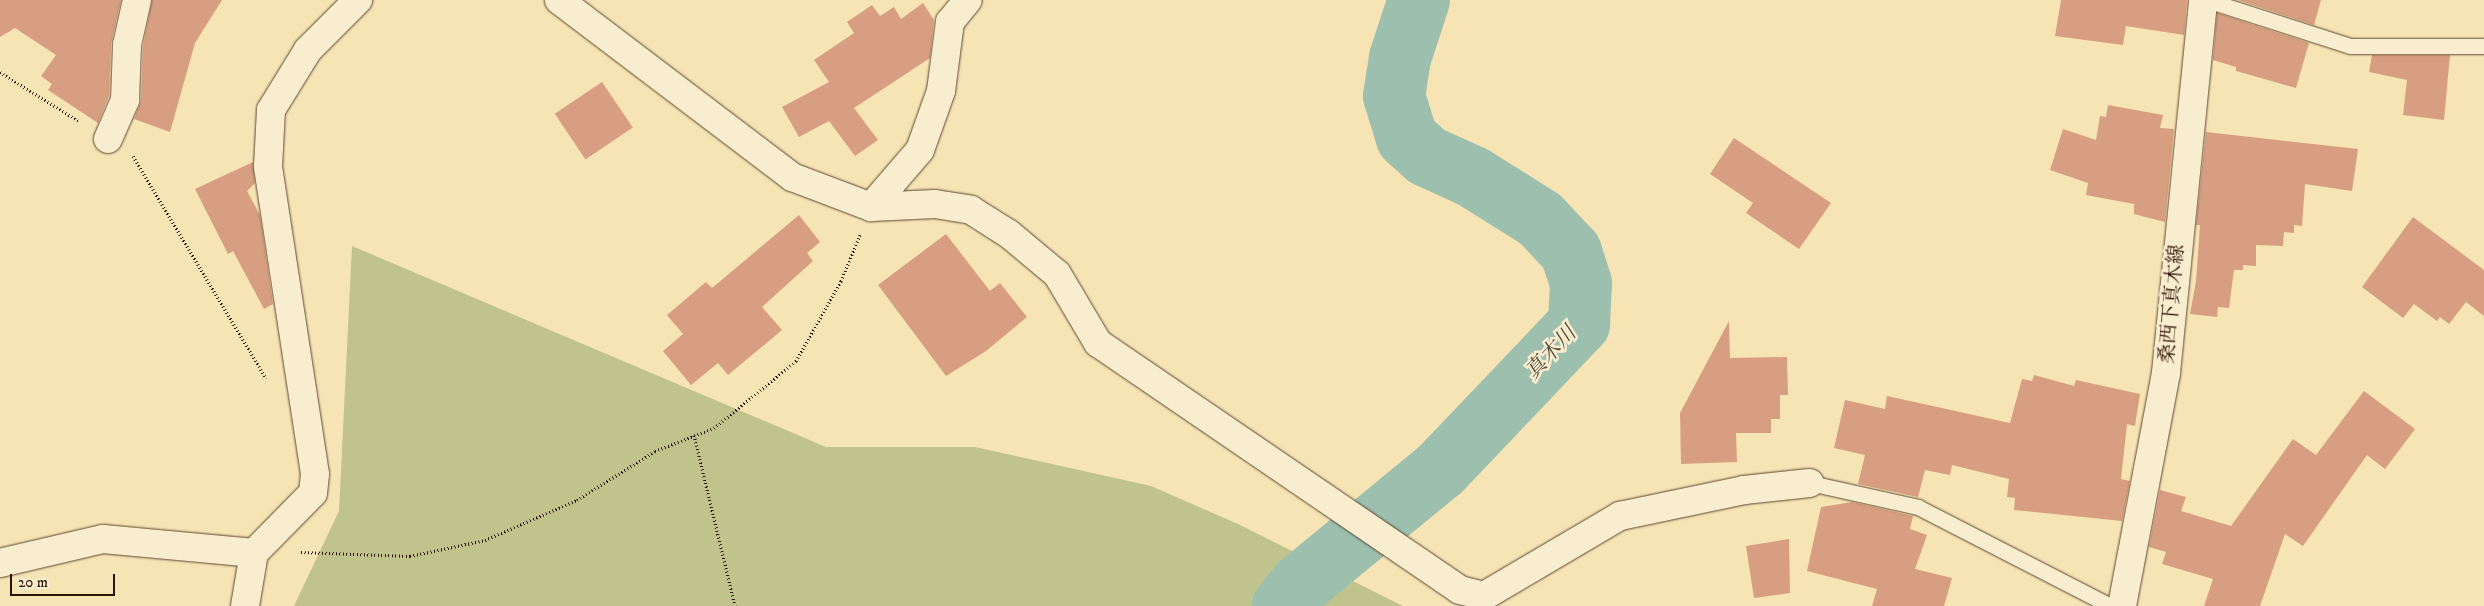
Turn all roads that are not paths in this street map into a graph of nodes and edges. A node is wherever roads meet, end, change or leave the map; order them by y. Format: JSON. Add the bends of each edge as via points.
{"nodes":[{"id":1,"x":137,"y":0,"type":"edge"},
{"id":2,"x":358,"y":0,"type":"edge"},
{"id":3,"x":559,"y":0,"type":"edge"},
{"id":4,"x":968,"y":0,"type":"edge"},
{"id":5,"x":2205,"y":0,"type":"edge"},
{"id":6,"x":2484,"y":46,"type":"edge"},
{"id":7,"x":108,"y":139,"type":"road end"},
{"id":8,"x":871,"y":207,"type":"junction"},
{"id":9,"x":1810,"y":483,"type":"joint"},
{"id":10,"x":254,"y":553,"type":"junction"},
{"id":11,"x":0,"y":563,"type":"edge"},
{"id":12,"x":1470,"y":599,"type":"edge"},
{"id":13,"x":246,"y":606,"type":"edge"},
{"id":14,"x":2111,"y":606,"type":"edge"},
{"id":15,"x":2122,"y":606,"type":"edge"}],
"edges":[{"from":1,"to":7,"type":"street","via":[[127,45],[125,100]]},
{"from":2,"to":10,"type":"street","via":[[308,50],[271,110],[268,167],[314,474],[313,493]]},
{"from":3,"to":8,"type":"street","via":[[792,177]]},
{"from":4,"to":8,"type":"street","via":[[950,22],[941,91],[920,150]]},
{"from":5,"to":6,"type":"lane","via":[[2350,46]]},
{"from":5,"to":15,"type":"street","name":"桑西下真木線","via":[[2166,373]]},
{"from":8,"to":12,"type":"street","via":[[935,204],[971,210],[1009,234],[1057,274],[1098,342]]},
{"from":9,"to":12,"type":"street","via":[[1744,490],[1620,516],[1484,596]]},
{"from":9,"to":14,"type":"lane","via":[[1918,507]]},
{"from":10,"to":11,"type":"street","via":[[103,539]]},
{"from":10,"to":13,"type":"street"}]}
